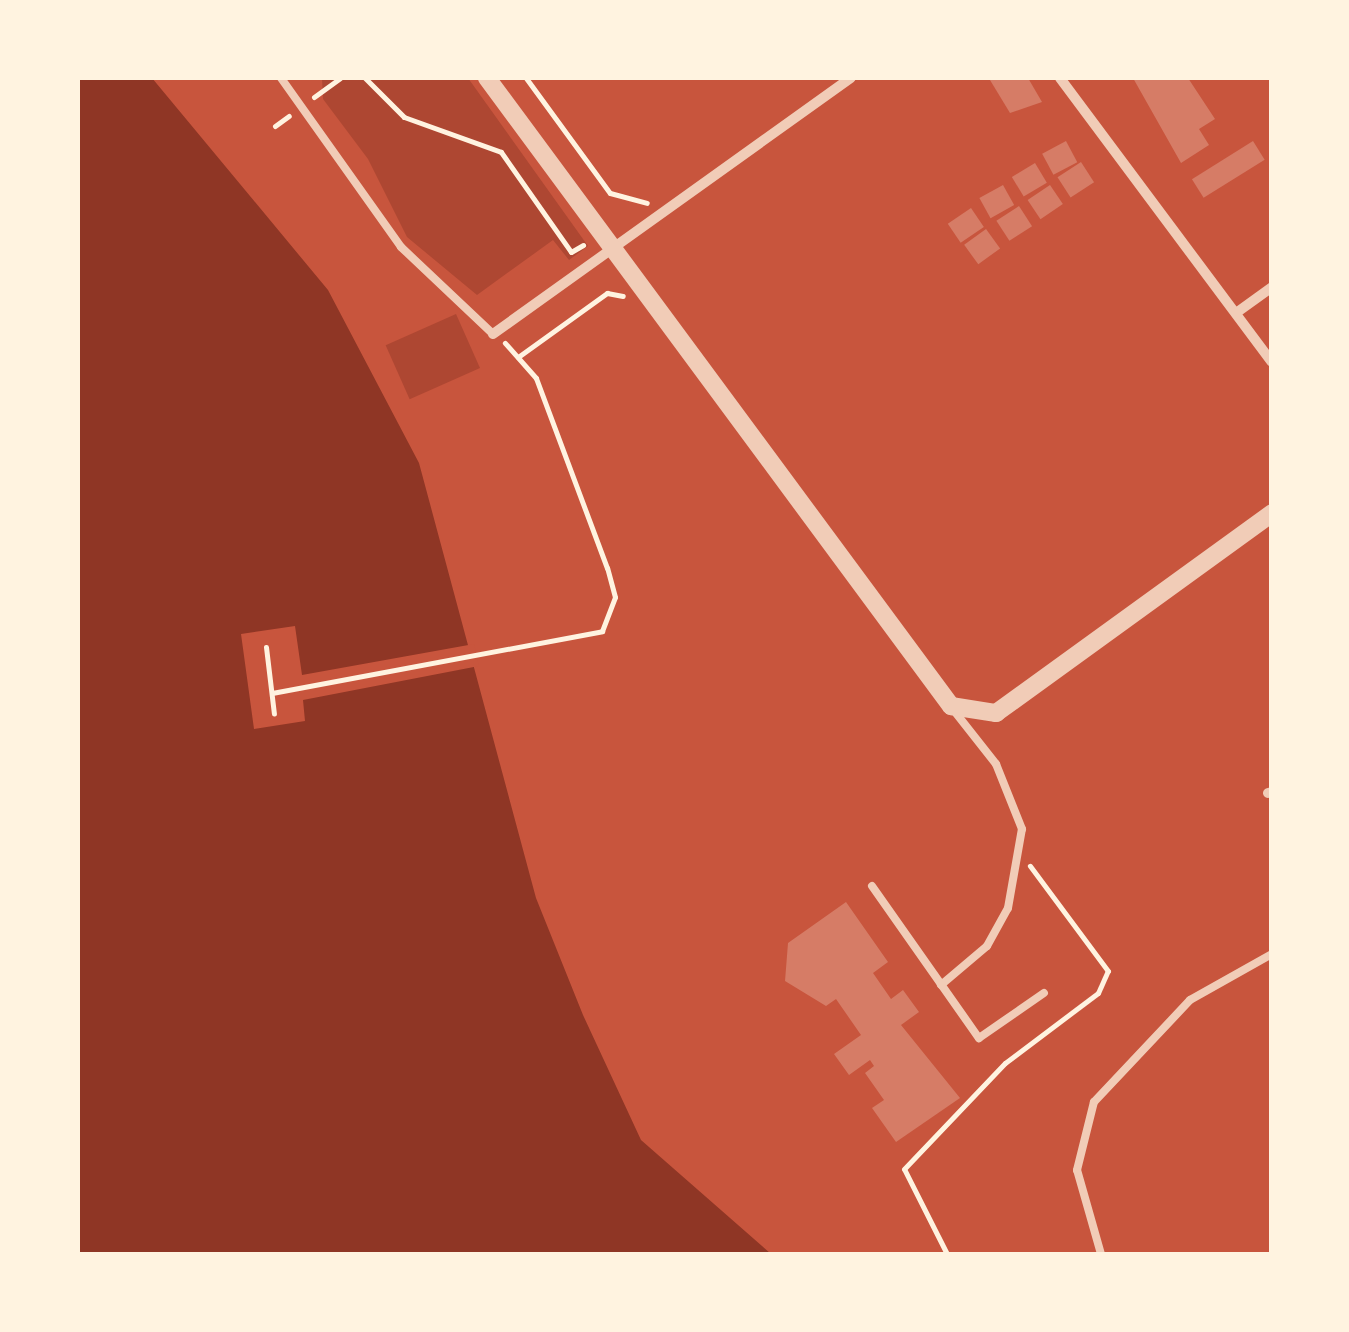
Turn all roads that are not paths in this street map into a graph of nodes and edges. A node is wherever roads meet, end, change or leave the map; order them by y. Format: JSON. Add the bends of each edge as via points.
{"nodes":[{"id":1,"x":281,"y":78,"type":"edge"},
{"id":2,"x":486,"y":78,"type":"edge"},
{"id":3,"x":851,"y":78,"type":"edge"},
{"id":4,"x":1060,"y":78,"type":"edge"},
{"id":5,"x":609,"y":252,"type":"junction"},
{"id":6,"x":1272,"y":287,"type":"edge"},
{"id":7,"x":1236,"y":313,"type":"junction"},
{"id":8,"x":496,"y":335,"type":"joint"},
{"id":9,"x":1272,"y":362,"type":"edge"},
{"id":10,"x":1272,"y":513,"type":"edge"},
{"id":11,"x":951,"y":706,"type":"junction"},
{"id":12,"x":872,"y":886,"type":"dead end"},
{"id":13,"x":1272,"y":954,"type":"edge"},
{"id":14,"x":941,"y":985,"type":"junction"},
{"id":15,"x":1044,"y":993,"type":"dead end"},
{"id":16,"x":1101,"y":1254,"type":"edge"}],
"edges":[{"from":1,"to":8,"type":"lane","via":[[401,247]]},
{"from":2,"to":5,"type":"street"},
{"from":3,"to":5,"type":"street"},
{"from":4,"to":7,"type":"street"},
{"from":5,"to":8,"type":"street"},
{"from":5,"to":11,"type":"street"},
{"from":6,"to":7,"type":"street"},
{"from":7,"to":9,"type":"street"},
{"from":10,"to":11,"type":"street","via":[[996,713]]},
{"from":11,"to":14,"type":"lane","via":[[996,764],[1018,813],[1020,856],[994,935]]},
{"from":12,"to":14,"type":"lane"},
{"from":13,"to":16,"type":"lane","via":[[1190,1000],[1094,1102],[1077,1170]]},
{"from":14,"to":15,"type":"lane","via":[[979,1038]]}]}
